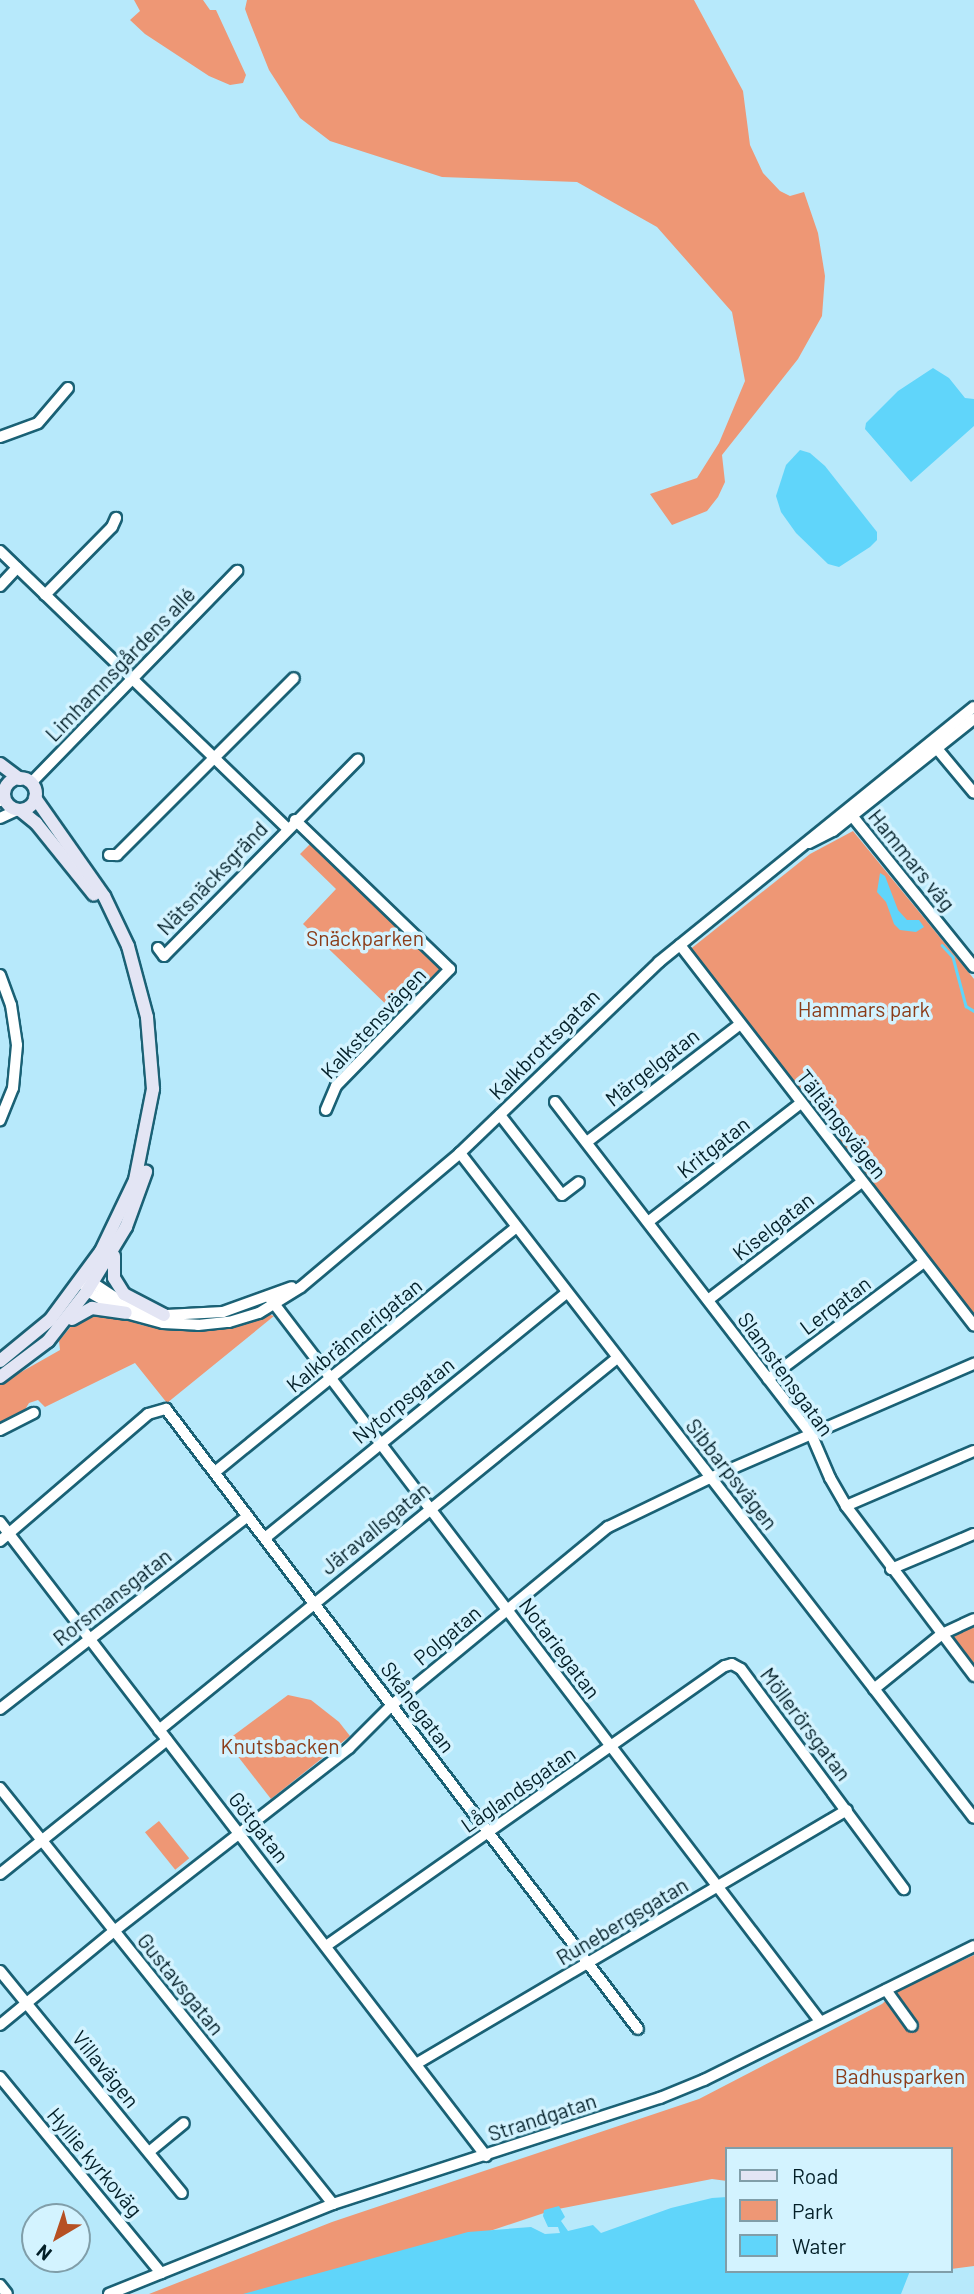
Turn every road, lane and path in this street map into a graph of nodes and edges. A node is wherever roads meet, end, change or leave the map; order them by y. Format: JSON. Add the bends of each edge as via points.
{"nodes":[{"id":1,"x":68,"y":388,"type":"dead end"},
{"id":2,"x":0,"y":437,"type":"edge"},
{"id":3,"x":116,"y":518,"type":"dead end"},
{"id":4,"x":0,"y":551,"type":"edge"},
{"id":5,"x":17,"y":568,"type":"junction"},
{"id":6,"x":237,"y":571,"type":"dead end"},
{"id":7,"x":0,"y":586,"type":"edge"},
{"id":8,"x":45,"y":595,"type":"junction"},
{"id":9,"x":294,"y":678,"type":"dead end"},
{"id":10,"x":132,"y":679,"type":"junction"},
{"id":11,"x":974,"y":706,"type":"edge"},
{"id":12,"x":974,"y":719,"type":"edge"},
{"id":13,"x":935,"y":746,"type":"junction"},
{"id":14,"x":215,"y":757,"type":"junction"},
{"id":15,"x":358,"y":759,"type":"dead end"},
{"id":16,"x":0,"y":764,"type":"edge"},
{"id":17,"x":25,"y":781,"type":"junction"},
{"id":18,"x":2,"y":791,"type":"edge"},
{"id":19,"x":974,"y":793,"type":"edge"},
{"id":20,"x":35,"y":798,"type":"junction"},
{"id":21,"x":18,"y":810,"type":"junction"},
{"id":22,"x":850,"y":813,"type":"junction"},
{"id":23,"x":0,"y":818,"type":"edge"},
{"id":24,"x":291,"y":824,"type":"junction"},
{"id":25,"x":109,"y":856,"type":"dead end"},
{"id":26,"x":680,"y":945,"type":"junction"},
{"id":27,"x":158,"y":948,"type":"dead end"},
{"id":28,"x":974,"y":967,"type":"edge"},
{"id":29,"x":0,"y":975,"type":"edge"},
{"id":30,"x":138,"y":979,"type":"junction"},
{"id":31,"x":740,"y":1024,"type":"junction"},
{"id":32,"x":153,"y":1089,"type":"junction"},
{"id":33,"x":555,"y":1102,"type":"dead end"},
{"id":34,"x":801,"y":1103,"type":"junction"},
{"id":35,"x":326,"y":1110,"type":"dead end"},
{"id":36,"x":500,"y":1115,"type":"junction"},
{"id":37,"x":0,"y":1121,"type":"edge"},
{"id":38,"x":587,"y":1142,"type":"junction"},
{"id":39,"x":460,"y":1153,"type":"junction"},
{"id":40,"x":579,"y":1182,"type":"dead end"},
{"id":41,"x":862,"y":1182,"type":"junction"},
{"id":42,"x":648,"y":1222,"type":"junction"},
{"id":43,"x":516,"y":1227,"type":"junction"},
{"id":44,"x":117,"y":1243,"type":"junction"},
{"id":45,"x":924,"y":1262,"type":"junction"},
{"id":46,"x":87,"y":1285,"type":"junction"},
{"id":47,"x":567,"y":1293,"type":"junction"},
{"id":48,"x":708,"y":1300,"type":"junction"},
{"id":49,"x":272,"y":1301,"type":"junction"},
{"id":50,"x":126,"y":1313,"type":"junction"},
{"id":51,"x":164,"y":1315,"type":"junction"},
{"id":52,"x":974,"y":1326,"type":"edge"},
{"id":53,"x":48,"y":1341,"type":"junction"},
{"id":54,"x":617,"y":1358,"type":"junction"},
{"id":55,"x":0,"y":1360,"type":"edge"},
{"id":56,"x":974,"y":1364,"type":"edge"},
{"id":57,"x":0,"y":1377,"type":"edge"},
{"id":58,"x":768,"y":1379,"type":"junction"},
{"id":59,"x":331,"y":1380,"type":"junction"},
{"id":60,"x":34,"y":1413,"type":"dead end"},
{"id":61,"x":0,"y":1430,"type":"edge"},
{"id":62,"x":811,"y":1436,"type":"junction"},
{"id":63,"x":379,"y":1443,"type":"junction"},
{"id":64,"x":974,"y":1451,"type":"edge"},
{"id":65,"x":215,"y":1472,"type":"junction"},
{"id":66,"x":710,"y":1478,"type":"junction"},
{"id":67,"x":846,"y":1506,"type":"junction"},
{"id":68,"x":429,"y":1508,"type":"junction"},
{"id":69,"x":248,"y":1516,"type":"junction"},
{"id":70,"x":0,"y":1522,"type":"edge"},
{"id":71,"x":9,"y":1534,"type":"junction"},
{"id":72,"x":974,"y":1534,"type":"edge"},
{"id":73,"x":265,"y":1538,"type":"junction"},
{"id":74,"x":0,"y":1541,"type":"edge"},
{"id":75,"x":891,"y":1569,"type":"junction"},
{"id":76,"x":314,"y":1602,"type":"junction"},
{"id":77,"x":507,"y":1611,"type":"junction"},
{"id":78,"x":974,"y":1619,"type":"edge"},
{"id":79,"x":942,"y":1634,"type":"junction"},
{"id":80,"x":90,"y":1639,"type":"junction"},
{"id":81,"x":732,"y":1664,"type":"joint"},
{"id":82,"x":974,"y":1676,"type":"edge"},
{"id":83,"x":874,"y":1689,"type":"junction"},
{"id":84,"x":392,"y":1705,"type":"junction"},
{"id":85,"x":0,"y":1709,"type":"edge"},
{"id":86,"x":159,"y":1730,"type":"junction"},
{"id":87,"x":167,"y":1740,"type":"junction"},
{"id":88,"x":612,"y":1748,"type":"junction"},
{"id":89,"x":0,"y":1788,"type":"edge"},
{"id":90,"x":847,"y":1811,"type":"junction"},
{"id":91,"x":974,"y":1818,"type":"edge"},
{"id":92,"x":489,"y":1833,"type":"junction"},
{"id":93,"x":240,"y":1834,"type":"junction"},
{"id":94,"x":41,"y":1840,"type":"junction"},
{"id":95,"x":0,"y":1874,"type":"edge"},
{"id":96,"x":717,"y":1886,"type":"junction"},
{"id":97,"x":904,"y":1889,"type":"dead end"},
{"id":98,"x":114,"y":1931,"type":"junction"},
{"id":99,"x":326,"y":1946,"type":"junction"},
{"id":100,"x":974,"y":1946,"type":"edge"},
{"id":101,"x":589,"y":1963,"type":"junction"},
{"id":102,"x":0,"y":1971,"type":"edge"},
{"id":103,"x":886,"y":1990,"type":"junction"},
{"id":104,"x":27,"y":2003,"type":"junction"},
{"id":105,"x":820,"y":2021,"type":"junction"},
{"id":106,"x":0,"y":2025,"type":"edge"},
{"id":107,"x":912,"y":2026,"type":"dead end"},
{"id":108,"x":638,"y":2029,"type":"dead end"},
{"id":109,"x":416,"y":2064,"type":"junction"},
{"id":110,"x":0,"y":2077,"type":"edge"},
{"id":111,"x":184,"y":2123,"type":"dead end"},
{"id":112,"x":149,"y":2152,"type":"junction"},
{"id":113,"x":486,"y":2156,"type":"junction"},
{"id":114,"x":182,"y":2193,"type":"dead end"},
{"id":115,"x":333,"y":2204,"type":"junction"},
{"id":116,"x":161,"y":2273,"type":"junction"},
{"id":117,"x":0,"y":2285,"type":"edge"},
{"id":118,"x":7,"y":2294,"type":"edge"},
{"id":119,"x":110,"y":2294,"type":"edge"}],
"edges":[{"from":1,"to":2,"type":"street","via":[[38,423]]},
{"from":3,"to":8,"type":"street"},
{"from":4,"to":5,"type":"street","name":"Kalkstensvägen"},
{"from":5,"to":7,"type":"street"},
{"from":5,"to":8,"type":"street","name":"Kalkstensvägen"},
{"from":6,"to":10,"type":"street","name":"Limhamnsgårdens allé"},
{"from":8,"to":10,"type":"street","name":"Kalkstensvägen"},
{"from":9,"to":14,"type":"street"},
{"from":10,"to":14,"type":"street","name":"Kalkstensvägen"},
{"from":10,"to":17,"type":"street","name":"Limhamnsgårdens allé"},
{"from":11,"to":13,"type":"street","name":"Kalkbrottsgatan"},
{"from":12,"to":13,"type":"street","name":"Kalkbrottsgatan"},
{"from":13,"to":19,"type":"street"},
{"from":13,"to":22,"type":"street","name":"Kalkbrottsgatan"},
{"from":14,"to":24,"type":"street","name":"Kalkstensvägen"},
{"from":14,"to":25,"type":"street","via":[[117,855]]},
{"from":15,"to":24,"type":"street"},
{"from":16,"to":17,"type":"main road"},
{"from":17,"to":18,"type":"main road","via":[[11,781]]},
{"from":17,"to":20,"type":"main road"},
{"from":18,"to":21,"type":"main road","via":[[8,806]]},
{"from":20,"to":21,"type":"main road","via":[[28,808]]},
{"from":20,"to":30,"type":"main road","via":[[104,896]]},
{"from":21,"to":23,"type":"street"},
{"from":21,"to":30,"type":"main road","via":[[36,822],[86,883],[122,942]]},
{"from":22,"to":26,"type":"street","name":"Kalkbrottsgatan","via":[[825,837],[806,845]]},
{"from":22,"to":28,"type":"street","name":"Hammars väg"},
{"from":24,"to":27,"type":"street","name":"Nätsnäcksgränd","via":[[164,956]]},
{"from":24,"to":35,"type":"street","name":"Kalkstensvägen","via":[[450,968],[335,1086]]},
{"from":26,"to":31,"type":"street","name":"Tältängsvägen"},
{"from":26,"to":36,"type":"street","name":"Kalkbrottsgatan","via":[[613,1003]]},
{"from":29,"to":37,"type":"street","via":[[11,1005],[17,1045],[13,1088]]},
{"from":30,"to":32,"type":"main road","via":[[147,1017]]},
{"from":31,"to":34,"type":"street","name":"Tältängsvägen"},
{"from":31,"to":38,"type":"street","name":"Märgelgatan"},
{"from":32,"to":44,"type":"main road","via":[[154,1132],[147,1169]]},
{"from":32,"to":46,"type":"main road","via":[[135,1180]]},
{"from":33,"to":38,"type":"street","name":"Slamstensgatan"},
{"from":34,"to":41,"type":"street","name":"Tältängsvägen"},
{"from":34,"to":42,"type":"street","name":"Kritgatan"},
{"from":36,"to":39,"type":"street","name":"Kalkbrottsgatan"},
{"from":36,"to":40,"type":"street","via":[[562,1195]]},
{"from":38,"to":42,"type":"street","name":"Slamstensgatan"},
{"from":39,"to":43,"type":"street","name":"Sibbarpsvägen"},
{"from":39,"to":49,"type":"street","name":"Kalkbrottsgatan","via":[[314,1276]]},
{"from":41,"to":45,"type":"street","name":"Tältängsvägen"},
{"from":41,"to":48,"type":"street","name":"Kiselgatan"},
{"from":42,"to":48,"type":"street","name":"Slamstensgatan"},
{"from":43,"to":47,"type":"street","name":"Sibbarpsvägen"},
{"from":43,"to":59,"type":"street","name":"Kalkbrännerigatan"},
{"from":44,"to":46,"type":"main road"},
{"from":44,"to":51,"type":"main road","via":[[112,1267],[118,1286],[134,1302]]},
{"from":45,"to":52,"type":"street","name":"Tältängsvägen"},
{"from":45,"to":58,"type":"street","name":"Lergatan"},
{"from":46,"to":50,"type":"street","name":"Kalkbrottsgatan"},
{"from":46,"to":51,"type":"street","name":"Kalkbrottsgatan","via":[[128,1306]]},
{"from":46,"to":53,"type":"main road"},
{"from":46,"to":55,"type":"main road"},
{"from":47,"to":54,"type":"street","name":"Sibbarpsvägen"},
{"from":47,"to":63,"type":"street","name":"Nytorpsgatan"},
{"from":48,"to":58,"type":"street","name":"Slamstensgatan"},
{"from":49,"to":50,"type":"street","name":"Kalkbrottsgatan","via":[[249,1316],[208,1325],[163,1323]]},
{"from":49,"to":51,"type":"street","name":"Kalkbrottsgatan","via":[[223,1312]]},
{"from":49,"to":59,"type":"street","name":"Notariegatan"},
{"from":50,"to":53,"type":"main road","via":[[82,1311]]},
{"from":53,"to":57,"type":"main road"},
{"from":54,"to":66,"type":"street","name":"Sibbarpsvägen"},
{"from":54,"to":68,"type":"street","name":"Järavallsgatan"},
{"from":56,"to":62,"type":"street","name":"Polgatan"},
{"from":58,"to":62,"type":"street","name":"Slamstensgatan"},
{"from":59,"to":63,"type":"street","name":"Notariegatan"},
{"from":59,"to":65,"type":"street","name":"Kalkbrännerigatan"},
{"from":60,"to":61,"type":"street"},
{"from":62,"to":66,"type":"street","name":"Polgatan"},
{"from":62,"to":67,"type":"street","name":"Slamstensgatan"},
{"from":63,"to":68,"type":"street","name":"Notariegatan"},
{"from":63,"to":73,"type":"street","name":"Nytorpsgatan"},
{"from":64,"to":67,"type":"street"},
{"from":65,"to":69,"type":"street","name":"Skånegatan"},
{"from":65,"to":71,"type":"street","name":"Skånegatan","via":[[166,1409],[148,1414]]},
{"from":66,"to":77,"type":"street","name":"Polgatan","via":[[608,1527]]},
{"from":66,"to":83,"type":"street","name":"Sibbarpsvägen"},
{"from":67,"to":75,"type":"street","name":"Slamstensgatan"},
{"from":68,"to":76,"type":"street","name":"Järavallsgatan"},
{"from":68,"to":77,"type":"street","name":"Notariegatan"},
{"from":69,"to":73,"type":"street","name":"Skånegatan"},
{"from":69,"to":80,"type":"street","name":"Rorsmansgatan"},
{"from":70,"to":71,"type":"street","name":"Götgatan"},
{"from":71,"to":74,"type":"street"},
{"from":71,"to":80,"type":"street","name":"Götgatan"},
{"from":72,"to":75,"type":"street"},
{"from":73,"to":76,"type":"street","name":"Skånegatan"},
{"from":75,"to":79,"type":"street","name":"Slamstensgatan"},
{"from":76,"to":84,"type":"street","name":"Skånegatan"},
{"from":76,"to":86,"type":"street","name":"Järavallsgatan"},
{"from":77,"to":84,"type":"street","name":"Polgatan"},
{"from":77,"to":88,"type":"street","name":"Notariegatan"},
{"from":78,"to":79,"type":"street"},
{"from":79,"to":82,"type":"street","name":"Slamstensgatan"},
{"from":79,"to":83,"type":"street"},
{"from":80,"to":85,"type":"street","name":"Rorsmansgatan"},
{"from":80,"to":86,"type":"street","name":"Götgatan"},
{"from":81,"to":88,"type":"street","name":"Låglandsgatan"},
{"from":81,"to":90,"type":"street","name":"Möllerörsgatan","via":[[741,1669]]},
{"from":83,"to":91,"type":"street","name":"Sibbarpsvägen"},
{"from":84,"to":92,"type":"street","name":"Skånegatan"},
{"from":84,"to":93,"type":"street","name":"Polgatan","via":[[349,1748]]},
{"from":86,"to":87,"type":"street","name":"Götgatan"},
{"from":87,"to":93,"type":"street","name":"Götgatan"},
{"from":87,"to":94,"type":"street"},
{"from":88,"to":92,"type":"street","name":"Låglandsgatan"},
{"from":88,"to":96,"type":"street","name":"Notariegatan"},
{"from":89,"to":94,"type":"street","name":"Gustavsgatan"},
{"from":90,"to":96,"type":"street","name":"Runebergsgatan"},
{"from":90,"to":97,"type":"street","name":"Möllerörsgatan"},
{"from":92,"to":99,"type":"street","name":"Låglandsgatan"},
{"from":92,"to":101,"type":"street","name":"Skånegatan"},
{"from":93,"to":98,"type":"street","name":"Polgatan"},
{"from":93,"to":99,"type":"street","name":"Götgatan"},
{"from":94,"to":95,"type":"street"},
{"from":94,"to":98,"type":"street","name":"Gustavsgatan"},
{"from":96,"to":101,"type":"street","name":"Runebergsgatan"},
{"from":96,"to":105,"type":"street","name":"Notariegatan"},
{"from":98,"to":104,"type":"street","name":"Polgatan"},
{"from":98,"to":115,"type":"street","name":"Gustavsgatan"},
{"from":99,"to":109,"type":"street","name":"Götgatan"},
{"from":100,"to":103,"type":"street","name":"Strandgatan"},
{"from":101,"to":108,"type":"street","name":"Skånegatan"},
{"from":101,"to":109,"type":"street","name":"Runebergsgatan"},
{"from":102,"to":104,"type":"street","name":"Villavägen"},
{"from":103,"to":105,"type":"street","name":"Strandgatan"},
{"from":103,"to":107,"type":"street"},
{"from":104,"to":106,"type":"street","name":"Polgatan"},
{"from":104,"to":112,"type":"street","name":"Villavägen"},
{"from":105,"to":113,"type":"street","name":"Strandgatan","via":[[660,2098]]},
{"from":109,"to":113,"type":"street","name":"Götgatan"},
{"from":110,"to":116,"type":"street","name":"Hyllie kyrkoväg"},
{"from":111,"to":112,"type":"street"},
{"from":112,"to":114,"type":"street","name":"Villavägen"},
{"from":113,"to":115,"type":"street","name":"Strandgatan"},
{"from":115,"to":116,"type":"street","name":"Strandgatan"},
{"from":116,"to":119,"type":"street","name":"Strandgatan"},
{"from":117,"to":118,"type":"street"}]}
